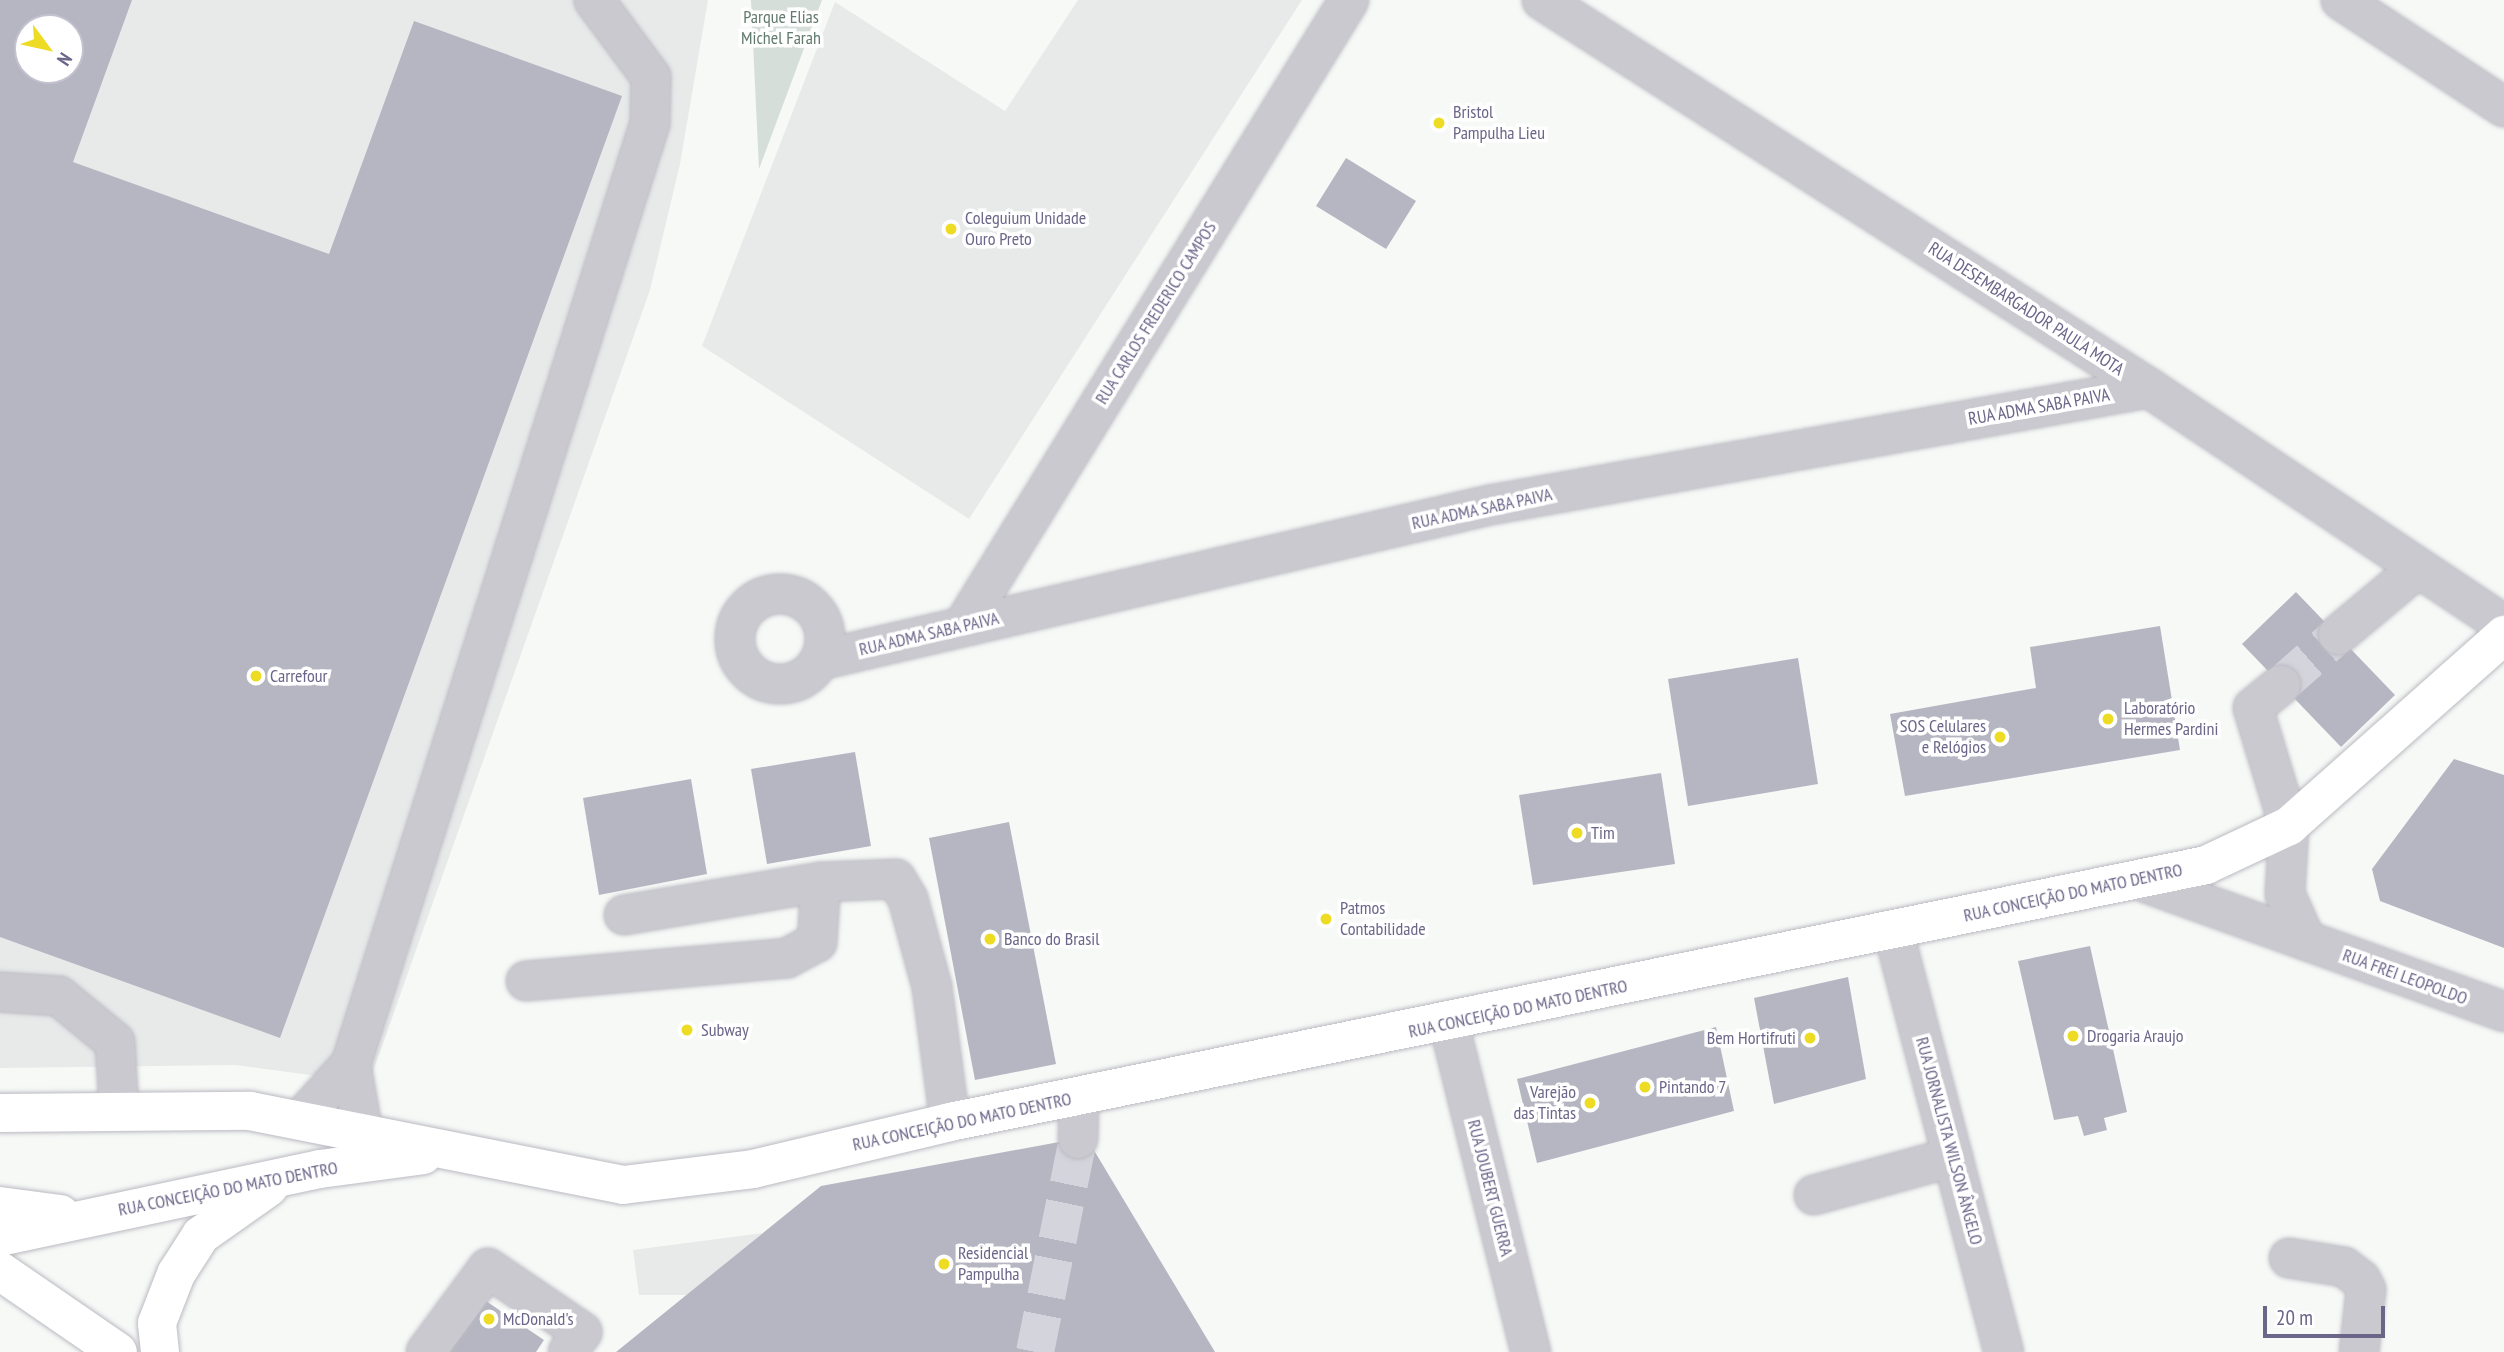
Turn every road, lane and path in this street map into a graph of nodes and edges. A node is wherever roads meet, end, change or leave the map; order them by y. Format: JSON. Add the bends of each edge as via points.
{"nodes":[{"id":1,"x":594,"y":0,"type":"edge"},
{"id":2,"x":1349,"y":0,"type":"edge"},
{"id":3,"x":1542,"y":0,"type":"edge"},
{"id":4,"x":2341,"y":0,"type":"edge"},
{"id":5,"x":2504,"y":107,"type":"edge"},
{"id":6,"x":2149,"y":388,"type":"junction"},
{"id":7,"x":2418,"y":568,"type":"junction"},
{"id":8,"x":2504,"y":625,"type":"edge"},
{"id":9,"x":963,"y":626,"type":"junction"},
{"id":10,"x":2338,"y":635,"type":"tunnel mouth"},
{"id":11,"x":2504,"y":635,"type":"edge"},
{"id":12,"x":820,"y":660,"type":"dead end"},
{"id":13,"x":2281,"y":685,"type":"tunnel mouth"},
{"id":14,"x":2289,"y":826,"type":"junction"},
{"id":15,"x":2141,"y":881,"type":"junction"},
{"id":16,"x":821,"y":882,"type":"junction"},
{"id":17,"x":624,"y":915,"type":"dead end"},
{"id":18,"x":1894,"y":930,"type":"junction"},
{"id":19,"x":2306,"y":941,"type":"junction"},
{"id":20,"x":526,"y":981,"type":"dead end"},
{"id":21,"x":0,"y":992,"type":"edge"},
{"id":22,"x":2504,"y":1012,"type":"edge"},
{"id":23,"x":1449,"y":1024,"type":"junction"},
{"id":24,"x":351,"y":1064,"type":"junction"},
{"id":25,"x":1079,"y":1097,"type":"junction"},
{"id":26,"x":116,"y":1109,"type":"junction"},
{"id":27,"x":0,"y":1113,"type":"edge"},
{"id":28,"x":300,"y":1120,"type":"junction"},
{"id":29,"x":950,"y":1122,"type":"junction"},
{"id":30,"x":363,"y":1133,"type":"junction"},
{"id":31,"x":0,"y":1135,"type":"edge"},
{"id":32,"x":1078,"y":1139,"type":"tunnel mouth"},
{"id":33,"x":457,"y":1151,"type":"junction"},
{"id":34,"x":1953,"y":1157,"type":"junction"},
{"id":35,"x":284,"y":1177,"type":"junction"},
{"id":36,"x":1814,"y":1195,"type":"dead end"},
{"id":37,"x":0,"y":1206,"type":"edge"},
{"id":38,"x":88,"y":1217,"type":"junction"},
{"id":39,"x":0,"y":1237,"type":"edge"},
{"id":40,"x":2289,"y":1258,"type":"dead end"},
{"id":41,"x":0,"y":1271,"type":"edge"},
{"id":42,"x":118,"y":1352,"type":"edge"},
{"id":43,"x":160,"y":1352,"type":"edge"},
{"id":44,"x":426,"y":1352,"type":"edge"},
{"id":45,"x":568,"y":1352,"type":"edge"},
{"id":46,"x":1531,"y":1352,"type":"edge"},
{"id":47,"x":2004,"y":1352,"type":"edge"},
{"id":48,"x":2359,"y":1352,"type":"edge"}],
"edges":[{"from":1,"to":24,"type":"street","via":[[651,77],[650,122]]},
{"from":2,"to":9,"type":"street","name":"RUA CARLOS FREDERICO CAMPOS"},
{"from":3,"to":6,"type":"street","name":"RUA DESEMBARGADOR PAULA MOTA"},
{"from":4,"to":5,"type":"street"},
{"from":6,"to":7,"type":"street","name":"RUA DESEMBARGADOR PAULA MOTA"},
{"from":6,"to":9,"type":"street","name":"RUA ADMA SABA PAIVA","via":[[1490,505]]},
{"from":7,"to":8,"type":"street","name":"RUA DESEMBARGADOR PAULA MOTA"},
{"from":7,"to":10,"type":"street"},
{"from":9,"to":12,"type":"street","name":"RUA ADMA SABA PAIVA"},
{"from":11,"to":14,"type":"main road","name":"RUA CONCEIÇÃO DO MATO DENTRO"},
{"from":13,"to":14,"type":"street","via":[[2253,708]]},
{"from":14,"to":15,"type":"main road","name":"RUA CONCEIÇÃO DO MATO DENTRO","via":[[2206,865]]},
{"from":14,"to":19,"type":"street","via":[[2285,894]]},
{"from":15,"to":18,"type":"main road","name":"RUA CONCEIÇÃO DO MATO DENTRO"},
{"from":15,"to":19,"type":"street","name":"RUA FREI LEOPOLDO"},
{"from":16,"to":17,"type":"street"},
{"from":16,"to":20,"type":"street","via":[[817,943],[787,958]]},
{"from":16,"to":29,"type":"street","via":[[896,879],[908,899],[932,987]]},
{"from":18,"to":23,"type":"main road","name":"RUA CONCEIÇÃO DO MATO DENTRO"},
{"from":18,"to":34,"type":"street","name":"RUA JORNALISTA WILSON ÂNGELO"},
{"from":19,"to":22,"type":"street","name":"RUA FREI LEOPOLDO"},
{"from":21,"to":26,"type":"street","via":[[59,996],[115,1042]]},
{"from":23,"to":25,"type":"main road","name":"RUA CONCEIÇÃO DO MATO DENTRO"},
{"from":23,"to":46,"type":"street","name":"RUA JOUBERT GUERRA"},
{"from":24,"to":28,"type":"street"},
{"from":24,"to":30,"type":"street"},
{"from":25,"to":29,"type":"main road","name":"RUA CONCEIÇÃO DO MATO DENTRO"},
{"from":25,"to":32,"type":"street"},
{"from":26,"to":27,"type":"main road","name":"RUA CONCEIÇÃO DO MATO DENTRO"},
{"from":26,"to":28,"type":"main road","name":"RUA CONCEIÇÃO DO MATO DENTRO","via":[[250,1111]]},
{"from":26,"to":31,"type":"main road"},
{"from":28,"to":30,"type":"main road","name":"RUA CONCEIÇÃO DO MATO DENTRO"},
{"from":29,"to":33,"type":"main road","name":"RUA CONCEIÇÃO DO MATO DENTRO","via":[[753,1169],[623,1185]]},
{"from":30,"to":33,"type":"main road","name":"RUA CONCEIÇÃO DO MATO DENTRO"},
{"from":33,"to":35,"type":"main road","name":"RUA CONCEIÇÃO DO MATO DENTRO"},
{"from":34,"to":36,"type":"street"},
{"from":34,"to":47,"type":"street","name":"RUA JORNALISTA WILSON ÂNGELO"},
{"from":35,"to":38,"type":"main road","name":"RUA CONCEIÇÃO DO MATO DENTRO"},
{"from":35,"to":43,"type":"main road","via":[[201,1235],[176,1274],[157,1323]]},
{"from":37,"to":38,"type":"main road"},
{"from":38,"to":39,"type":"main road","name":"RUA CONCEIÇÃO DO MATO DENTRO"},
{"from":40,"to":48,"type":"street","via":[[2344,1267],[2361,1280],[2366,1290]]},
{"from":41,"to":42,"type":"main road"},
{"from":44,"to":45,"type":"street","via":[[488,1268],[582,1332]]}]}
